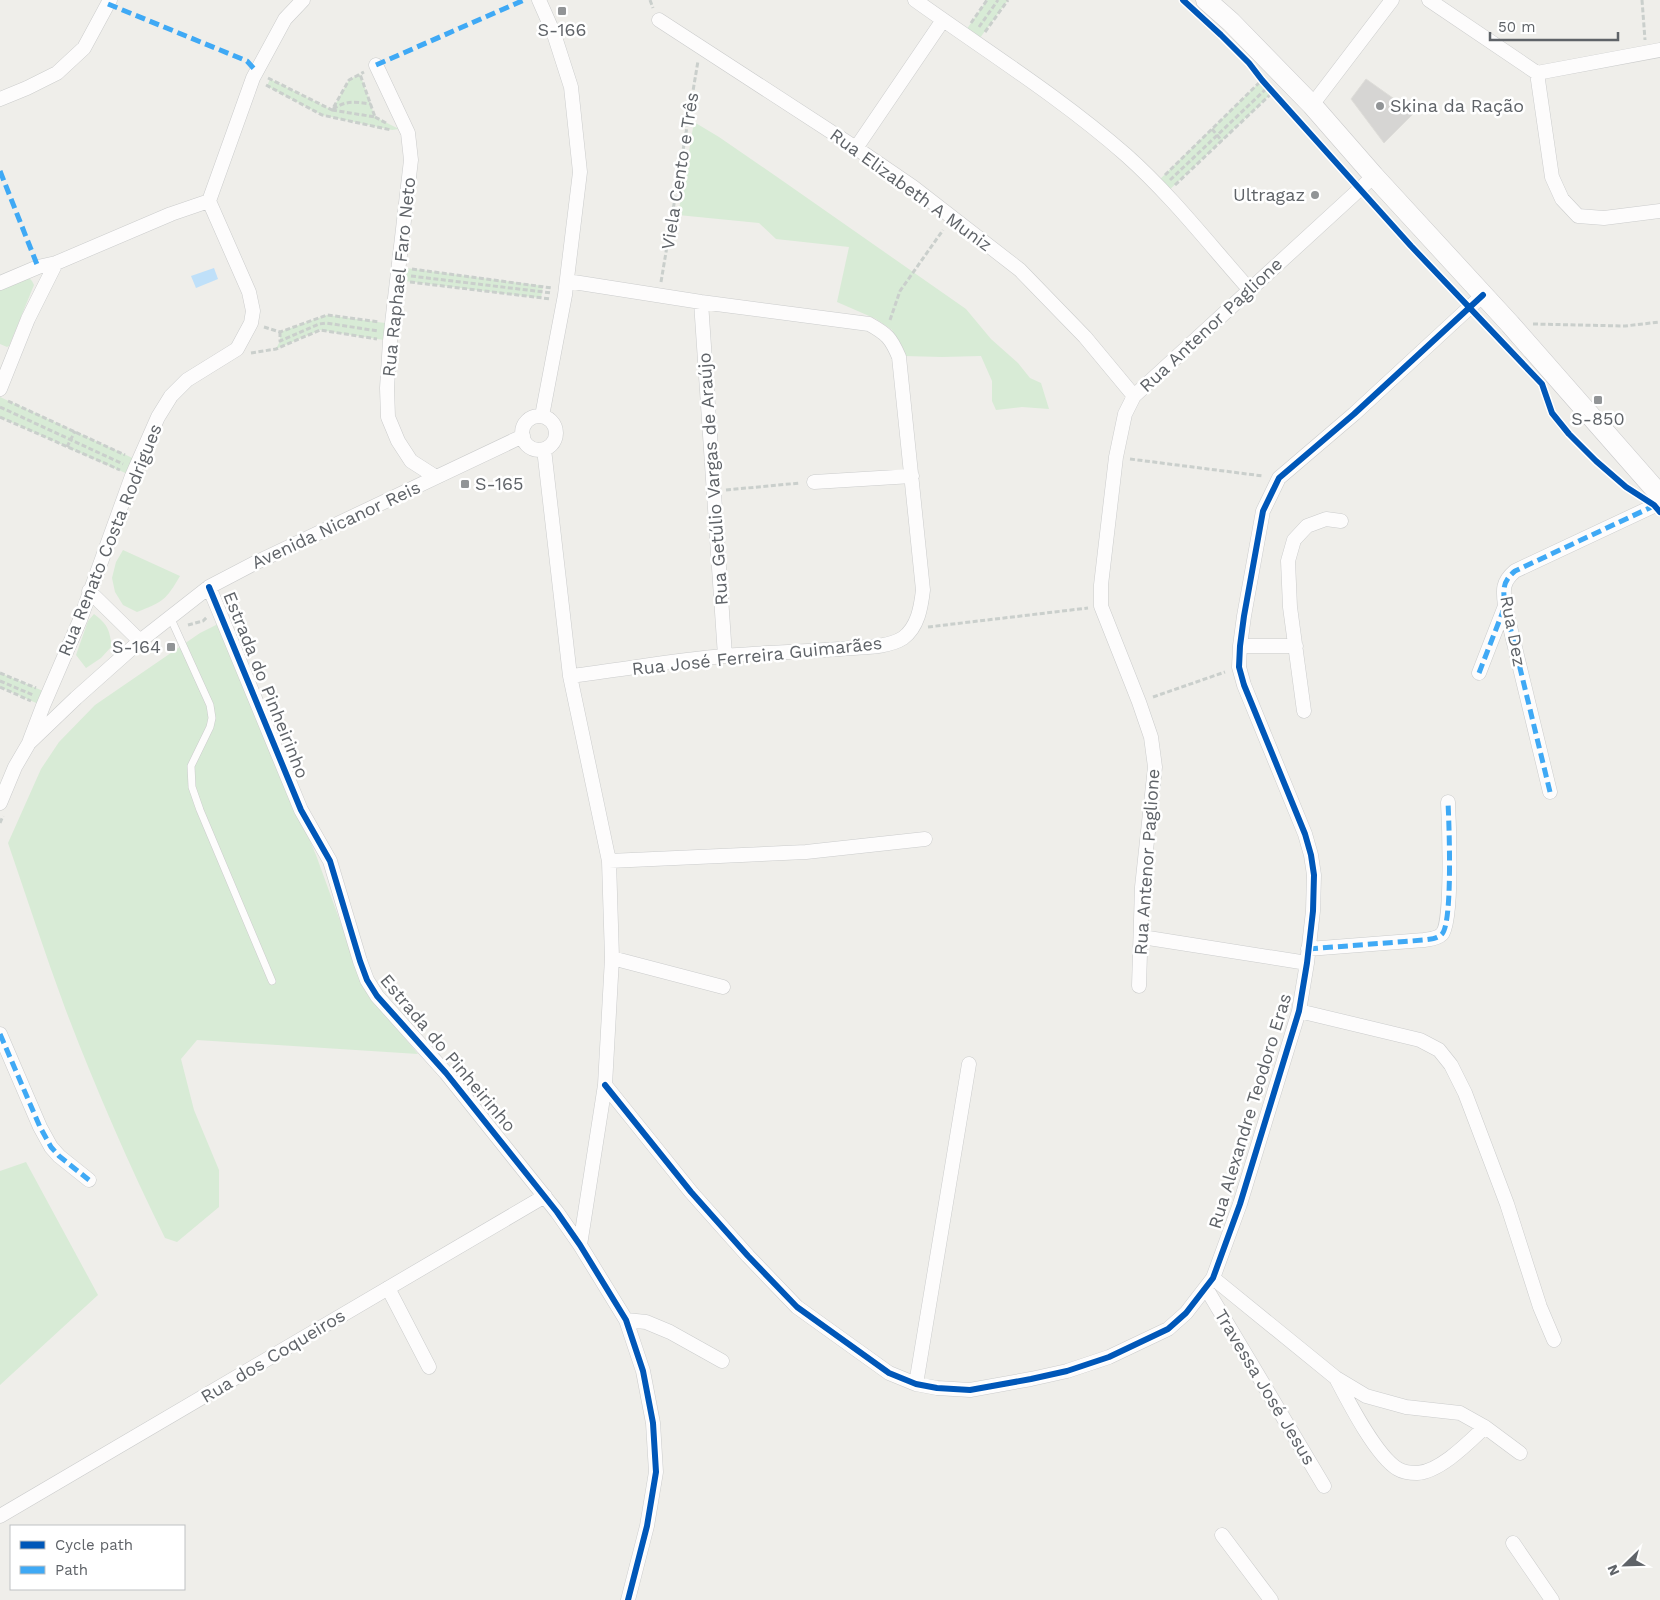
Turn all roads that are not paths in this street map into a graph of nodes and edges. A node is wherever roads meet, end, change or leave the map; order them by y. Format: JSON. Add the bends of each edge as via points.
{"nodes":[{"id":1,"x":110,"y":0,"type":"edge"},
{"id":2,"x":303,"y":0,"type":"edge"},
{"id":3,"x":539,"y":0,"type":"edge"},
{"id":4,"x":915,"y":0,"type":"edge"},
{"id":5,"x":1206,"y":0,"type":"edge"},
{"id":6,"x":1392,"y":0,"type":"edge"},
{"id":7,"x":1429,"y":0,"type":"edge"},
{"id":8,"x":659,"y":20,"type":"dead end"},
{"id":9,"x":943,"y":20,"type":"junction"},
{"id":10,"x":1653,"y":51,"type":"edge"},
{"id":11,"x":376,"y":65,"type":"road end"},
{"id":12,"x":1537,"y":72,"type":"junction"},
{"id":13,"x":0,"y":99,"type":"edge"},
{"id":14,"x":1312,"y":105,"type":"junction"},
{"id":15,"x":856,"y":148,"type":"junction"},
{"id":16,"x":1374,"y":176,"type":"junction"},
{"id":17,"x":209,"y":201,"type":"junction"},
{"id":18,"x":1660,"y":211,"type":"edge"},
{"id":19,"x":56,"y":262,"type":"junction"},
{"id":20,"x":0,"y":283,"type":"edge"},
{"id":21,"x":1249,"y":289,"type":"junction"},
{"id":22,"x":565,"y":291,"type":"junction"},
{"id":23,"x":1483,"y":295,"type":"junction"},
{"id":24,"x":701,"y":302,"type":"junction"},
{"id":25,"x":5,"y":357,"type":"edge"},
{"id":26,"x":0,"y":389,"type":"edge"},
{"id":27,"x":1134,"y":396,"type":"junction"},
{"id":28,"x":542,"y":416,"type":"junction"},
{"id":29,"x":523,"y":436,"type":"junction"},
{"id":30,"x":544,"y":449,"type":"junction"},
{"id":31,"x":912,"y":476,"type":"junction"},
{"id":32,"x":436,"y":477,"type":"junction"},
{"id":33,"x":814,"y":482,"type":"road end"},
{"id":34,"x":1660,"y":495,"type":"edge"},
{"id":35,"x":1660,"y":503,"type":"edge"},
{"id":36,"x":1340,"y":521,"type":"dead end"},
{"id":37,"x":209,"y":587,"type":"junction"},
{"id":38,"x":89,"y":591,"type":"junction"},
{"id":39,"x":1505,"y":606,"type":"junction"},
{"id":40,"x":170,"y":619,"type":"junction"},
{"id":41,"x":140,"y":641,"type":"junction"},
{"id":42,"x":1240,"y":646,"type":"junction"},
{"id":43,"x":1296,"y":646,"type":"junction"},
{"id":44,"x":725,"y":656,"type":"junction"},
{"id":45,"x":1478,"y":673,"type":"dead end"},
{"id":46,"x":570,"y":676,"type":"junction"},
{"id":47,"x":1304,"y":711,"type":"dead end"},
{"id":48,"x":29,"y":743,"type":"junction"},
{"id":49,"x":1550,"y":792,"type":"dead end"},
{"id":50,"x":1448,"y":802,"type":"dead end"},
{"id":51,"x":2,"y":809,"type":"edge"},
{"id":52,"x":926,"y":839,"type":"dead end"},
{"id":53,"x":609,"y":861,"type":"junction"},
{"id":54,"x":1142,"y":937,"type":"junction"},
{"id":55,"x":1308,"y":956,"type":"junction"},
{"id":56,"x":612,"y":958,"type":"junction"},
{"id":57,"x":272,"y":981,"type":"dead end"},
{"id":58,"x":1139,"y":986,"type":"dead end"},
{"id":59,"x":723,"y":988,"type":"dead end"},
{"id":60,"x":1299,"y":1011,"type":"junction"},
{"id":61,"x":0,"y":1034,"type":"edge"},
{"id":62,"x":969,"y":1064,"type":"dead end"},
{"id":63,"x":605,"y":1085,"type":"junction"},
{"id":64,"x":90,"y":1180,"type":"dead end"},
{"id":65,"x":545,"y":1196,"type":"junction"},
{"id":66,"x":580,"y":1246,"type":"junction"},
{"id":67,"x":1210,"y":1283,"type":"junction"},
{"id":68,"x":388,"y":1288,"type":"junction"},
{"id":69,"x":626,"y":1320,"type":"junction"},
{"id":70,"x":1554,"y":1340,"type":"dead end"},
{"id":71,"x":722,"y":1362,"type":"dead end"},
{"id":72,"x":429,"y":1367,"type":"dead end"},
{"id":73,"x":1336,"y":1378,"type":"junction"},
{"id":74,"x":916,"y":1384,"type":"junction"},
{"id":75,"x":1485,"y":1426,"type":"junction"},
{"id":76,"x":1520,"y":1453,"type":"dead end"},
{"id":77,"x":1324,"y":1486,"type":"dead end"},
{"id":78,"x":0,"y":1516,"type":"edge"},
{"id":79,"x":1222,"y":1535,"type":"dead end"},
{"id":80,"x":1513,"y":1543,"type":"dead end"},
{"id":81,"x":628,"y":1600,"type":"edge"},
{"id":82,"x":1271,"y":1600,"type":"edge"},
{"id":83,"x":1552,"y":1600,"type":"edge"}],
"edges":[{"from":1,"to":13,"type":"street","via":[[84,48],[57,72]]},
{"from":2,"to":17,"type":"street","via":[[285,19],[255,75]]},
{"from":3,"to":22,"type":"street","via":[[571,87],[580,172]]},
{"from":4,"to":9,"type":"street"},
{"from":5,"to":14,"type":"main road"},
{"from":6,"to":14,"type":"street"},
{"from":7,"to":12,"type":"street"},
{"from":8,"to":15,"type":"street","name":"Rua Elizabeth A Muniz"},
{"from":9,"to":15,"type":"street"},
{"from":9,"to":21,"type":"street","via":[[1048,93],[1125,155],[1160,189]]},
{"from":10,"to":12,"type":"street"},
{"from":11,"to":32,"type":"street","name":"Rua Raphael Faro Neto","via":[[408,133],[411,160],[391,333],[388,418],[411,461]]},
{"from":12,"to":18,"type":"street","via":[[1552,177],[1562,199],[1578,216],[1604,218]]},
{"from":14,"to":16,"type":"main road"},
{"from":15,"to":27,"type":"street","name":"Rua Elizabeth A Muniz","via":[[913,187],[1020,270],[1085,337]]},
{"from":16,"to":21,"type":"street","name":"Rua Antenor Paglione"},
{"from":16,"to":23,"type":"main road"},
{"from":17,"to":19,"type":"street"},
{"from":17,"to":38,"type":"street","name":"Rua Renato Costa Rodrigues","via":[[248,292],[253,311],[251,323],[237,349],[187,380],[171,396],[158,417]]},
{"from":19,"to":20,"type":"street"},
{"from":19,"to":25,"type":"street"},
{"from":21,"to":27,"type":"street","name":"Rua Antenor Paglione"},
{"from":22,"to":24,"type":"street","via":[[659,295]]},
{"from":22,"to":28,"type":"street"},
{"from":23,"to":34,"type":"main road"},
{"from":23,"to":42,"type":"street","name":"Rua Alexandre Teodoro Eras","via":[[1279,478],[1263,511]]},
{"from":24,"to":31,"type":"street","via":[[869,324],[885,333],[899,357]]},
{"from":24,"to":44,"type":"street","name":"Rua Getúlio Vargas de Araújo"},
{"from":25,"to":26,"type":"street"},
{"from":27,"to":54,"type":"street","name":"Rua Antenor Paglione","via":[[1125,414],[1116,457],[1101,606],[1151,737],[1155,767],[1142,887]]},
{"from":28,"to":29,"type":"street","via":[[527,421]]},
{"from":28,"to":30,"type":"street","via":[[552,421],[557,431],[554,443]]},
{"from":29,"to":30,"type":"street","via":[[532,449]]},
{"from":29,"to":32,"type":"street","name":"Avenida Nicanor Reis"},
{"from":30,"to":46,"type":"street"},
{"from":31,"to":33,"type":"street"},
{"from":31,"to":44,"type":"street","name":"Rua José Ferreira Guimarães","via":[[923,590],[917,618],[902,638],[874,646]]},
{"from":32,"to":37,"type":"street","name":"Avenida Nicanor Reis"},
{"from":35,"to":39,"type":"street","name":"Rua Dez","via":[[1515,571],[1507,578]]},
{"from":36,"to":43,"type":"street","via":[[1326,519],[1307,526],[1294,540],[1288,561]]},
{"from":37,"to":40,"type":"street","name":"Avenida Nicanor Reis"},
{"from":37,"to":65,"type":"street","name":"Estrada do Pinheirinho","via":[[301,810],[330,862],[367,980]]},
{"from":38,"to":41,"type":"street"},
{"from":38,"to":48,"type":"street","name":"Rua Renato Costa Rodrigues"},
{"from":39,"to":45,"type":"street"},
{"from":39,"to":49,"type":"street","name":"Rua Dez"},
{"from":40,"to":41,"type":"street","name":"Avenida Nicanor Reis"},
{"from":40,"to":57,"type":"lane","via":[[210,705],[212,718],[191,766],[192,787]]},
{"from":41,"to":48,"type":"street","name":"Avenida Nicanor Reis"},
{"from":42,"to":43,"type":"street"},
{"from":42,"to":55,"type":"street","name":"Rua Alexandre Teodoro Eras","via":[[1239,666],[1244,685],[1311,855],[1314,875]]},
{"from":43,"to":47,"type":"street"},
{"from":44,"to":46,"type":"street","name":"Rua José Ferreira Guimarães"},
{"from":46,"to":53,"type":"street"},
{"from":48,"to":51,"type":"street","name":"Avenida Nicanor Reis","via":[[15,767]]},
{"from":50,"to":55,"type":"street","via":[[1447,924],[1442,934],[1429,939]]},
{"from":52,"to":53,"type":"street","via":[[806,852]]},
{"from":53,"to":56,"type":"street"},
{"from":54,"to":55,"type":"street"},
{"from":54,"to":58,"type":"street","name":"Rua Antenor Paglione"},
{"from":55,"to":60,"type":"street","name":"Rua Alexandre Teodoro Eras"},
{"from":56,"to":59,"type":"street"},
{"from":56,"to":63,"type":"street"},
{"from":60,"to":67,"type":"street","name":"Rua Alexandre Teodoro Eras","via":[[1240,1204]]},
{"from":60,"to":70,"type":"street","via":[[1420,1040],[1439,1050],[1451,1065],[1465,1093],[1507,1204]]},
{"from":61,"to":64,"type":"street","via":[[51,1147]]},
{"from":62,"to":74,"type":"street"},
{"from":63,"to":66,"type":"street"},
{"from":63,"to":74,"type":"street","name":"Rua Alexandre Teodoro Eras","via":[[691,1192],[797,1307],[889,1373]]},
{"from":65,"to":66,"type":"street","name":"Estrada do Pinheirinho"},
{"from":65,"to":68,"type":"street","name":"Rua dos Coqueiros"},
{"from":66,"to":69,"type":"street","name":"Estrada do Pinheirinho"},
{"from":67,"to":73,"type":"street"},
{"from":67,"to":74,"type":"street","name":"Rua Alexandre Teodoro Eras","via":[[1186,1313],[1168,1329],[1109,1357],[1067,1371],[970,1390]]},
{"from":67,"to":77,"type":"street","name":"Travessa José Jesus"},
{"from":68,"to":72,"type":"street"},
{"from":68,"to":78,"type":"street","name":"Rua dos Coqueiros"},
{"from":69,"to":71,"type":"street","via":[[646,1322],[670,1332]]},
{"from":69,"to":81,"type":"street","name":"Estrada do Pinheirinho","via":[[643,1371],[653,1423],[656,1472],[648,1526]]},
{"from":73,"to":75,"type":"street","via":[[1366,1396],[1426,1411],[1460,1413]]},
{"from":73,"to":75,"type":"street","via":[[1356,1416],[1399,1470],[1418,1473],[1432,1468],[1445,1461]]},
{"from":75,"to":76,"type":"street"},
{"from":79,"to":82,"type":"street"},
{"from":80,"to":83,"type":"street"}]}
